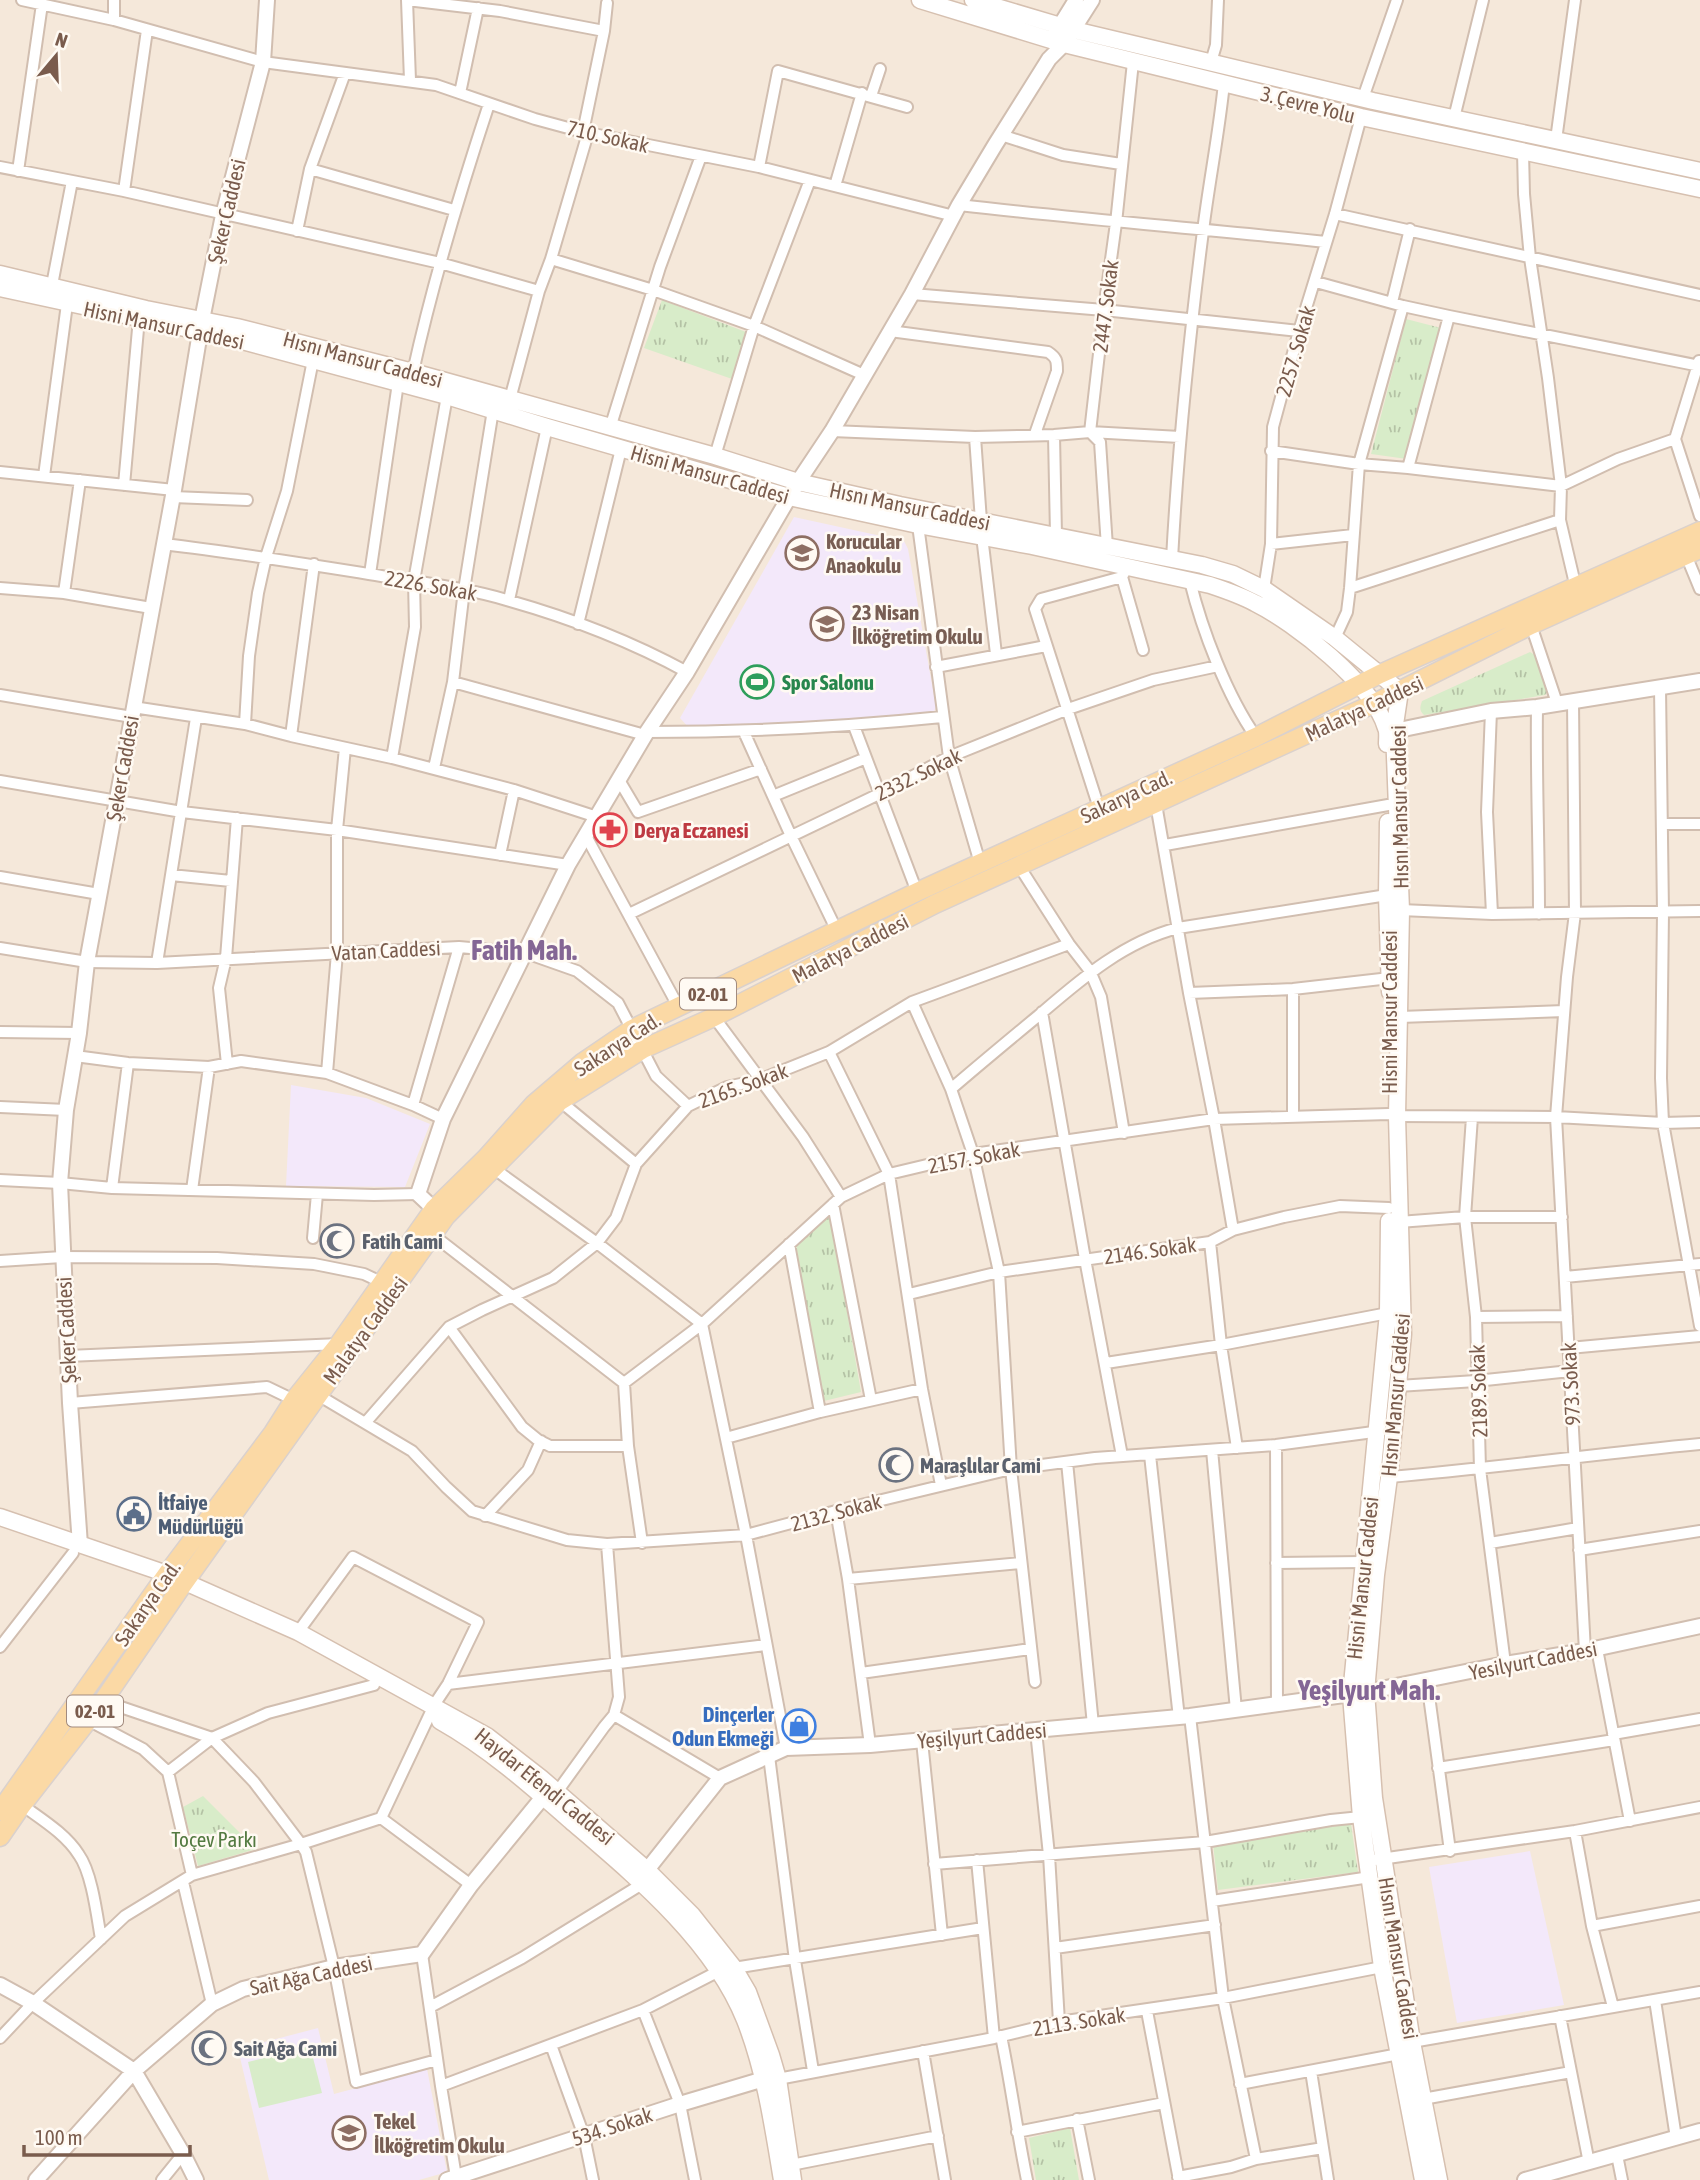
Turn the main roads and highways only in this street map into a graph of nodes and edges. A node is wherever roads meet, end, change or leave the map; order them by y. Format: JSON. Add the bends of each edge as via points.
{"nodes":[{"id":1,"x":920,"y":0,"type":"edge"},
{"id":2,"x":974,"y":0,"type":"edge"},
{"id":3,"x":1062,"y":35,"type":"junction"},
{"id":4,"x":1700,"y":171,"type":"edge"},
{"id":5,"x":1700,"y":189,"type":"edge"},
{"id":6,"x":0,"y":274,"type":"edge"},
{"id":7,"x":0,"y":288,"type":"edge"},
{"id":8,"x":201,"y":326,"type":"junction"},
{"id":9,"x":981,"y":528,"type":"junction"},
{"id":10,"x":1700,"y":531,"type":"edge"},
{"id":11,"x":1693,"y":552,"type":"edge"},
{"id":12,"x":1380,"y":674,"type":"junction"},
{"id":13,"x":1359,"y":684,"type":"junction"},
{"id":14,"x":1400,"y":691,"type":"junction"},
{"id":15,"x":1373,"y":704,"type":"junction"},
{"id":16,"x":1393,"y":1115,"type":"junction"},
{"id":17,"x":0,"y":1517,"type":"edge"},
{"id":18,"x":0,"y":1527,"type":"edge"},
{"id":19,"x":76,"y":1549,"type":"junction"},
{"id":20,"x":164,"y":1579,"type":"junction"},
{"id":21,"x":183,"y":1586,"type":"junction"},
{"id":22,"x":1358,"y":1693,"type":"junction"},
{"id":23,"x":432,"y":1710,"type":"junction"},
{"id":24,"x":8,"y":1801,"type":"edge"},
{"id":25,"x":0,"y":1837,"type":"edge"},
{"id":26,"x":1373,"y":1866,"type":"junction"},
{"id":27,"x":771,"y":2079,"type":"junction"},
{"id":28,"x":792,"y":2172,"type":"edge"},
{"id":29,"x":782,"y":2180,"type":"edge"},
{"id":30,"x":1423,"y":2180,"type":"edge"},
{"id":31,"x":1438,"y":2180,"type":"edge"}],
"edges":[{"from":1,"to":3,"type":"main road","name":"3. Çevre Yolu"},
{"from":2,"to":3,"type":"main road","name":"3. Çevre Yolu"},
{"from":3,"to":4,"type":"main road","name":"3. Çevre Yolu","via":[[1211,62]]},
{"from":3,"to":5,"type":"main road","name":"3. Çevre Yolu","via":[[1133,62],[1361,117]]},
{"from":6,"to":8,"type":"main road","name":"Hısnı Mansur Caddesi"},
{"from":7,"to":8,"type":"main road","name":"Hisni Mansur Caddesi","via":[[139,318]]},
{"from":8,"to":9,"type":"main road","name":"Hısnı Mansur Caddesi","via":[[413,372],[798,482]]},
{"from":8,"to":9,"type":"main road","name":"Hisni Mansur Caddesi","via":[[789,497],[918,525]]},
{"from":9,"to":12,"type":"main road","name":"Hısnı Mansur Caddesi","via":[[1056,535],[1233,574],[1264,589]]},
{"from":9,"to":13,"type":"main road","name":"Hisni Mansur Caddesi","via":[[1124,572],[1190,581],[1234,593],[1283,620],[1329,654]]},
{"from":10,"to":12,"type":"main road","name":"Sakarya Cad.","number":"02-01"},
{"from":11,"to":14,"type":"main road","name":"Malatya Caddesi"},
{"from":12,"to":13,"type":"main road","name":"Sakarya Cad.","number":"02-01"},
{"from":12,"to":14,"type":"main road","name":"Hısnı Mansur Caddesi"},
{"from":13,"to":15,"type":"main road","name":"Hisni Mansur Caddesi"},
{"from":13,"to":20,"type":"main road","name":"Sakarya Cad.","number":"02-01","via":[[1256,737],[678,1006],[632,1029],[582,1063],[534,1104],[434,1209]]},
{"from":14,"to":15,"type":"main road","name":"Malatya Caddesi"},
{"from":14,"to":16,"type":"main road","name":"Hısnı Mansur Caddesi","via":[[1394,731],[1400,1017]]},
{"from":15,"to":16,"type":"main road","name":"Hisni Mansur Caddesi","via":[[1387,728]]},
{"from":15,"to":21,"type":"main road","name":"Malatya Caddesi","via":[[935,904],[643,1049],[560,1101],[446,1216]]},
{"from":16,"to":22,"type":"main road","name":"Hisni Mansur Caddesi","via":[[1388,1313],[1363,1562]]},
{"from":16,"to":22,"type":"main road","name":"Hısnı Mansur Caddesi","via":[[1403,1334],[1389,1477]]},
{"from":17,"to":19,"type":"main road","name":"Haydar Efendi Caddesi"},
{"from":18,"to":19,"type":"main road","name":"Haydar Efendi Caddesi"},
{"from":19,"to":20,"type":"main road","name":"Haydar Efendi Caddesi"},
{"from":20,"to":21,"type":"main road","name":"Haydar Efendi Caddesi"},
{"from":20,"to":24,"type":"main road","name":"Sakarya Cad.","number":"02-01"},
{"from":21,"to":23,"type":"main road","name":"Haydar Efendi Caddesi"},
{"from":21,"to":23,"type":"main road","name":"Haydar Efendi Caddesi","via":[[298,1632]]},
{"from":21,"to":24,"type":"main road","name":"Sakarya Cad.","number":"02-01","via":[[88,1720]]},
{"from":22,"to":26,"type":"main road","name":"Hısnı Mansur Caddesi","via":[[1374,1798]]},
{"from":22,"to":26,"type":"main road","name":"Hisni Mansur Caddesi","via":[[1361,1817]]},
{"from":23,"to":27,"type":"main road","name":"Haydar Efendi Caddesi","via":[[487,1736],[692,1915],[727,1970],[748,1992],[768,2044]]},
{"from":24,"to":25,"type":"main road","name":"Sakarya Cad.","number":"02-01"},
{"from":26,"to":30,"type":"main road","name":"Hisni Mansur Caddesi","via":[[1382,1967]]},
{"from":26,"to":31,"type":"main road","name":"Hısnı Mansur Caddesi"},
{"from":27,"to":28,"type":"main road","name":"Haydar Efendi Caddesi"},
{"from":27,"to":29,"type":"main road","name":"Haydar Efendi Caddesi"}]}
